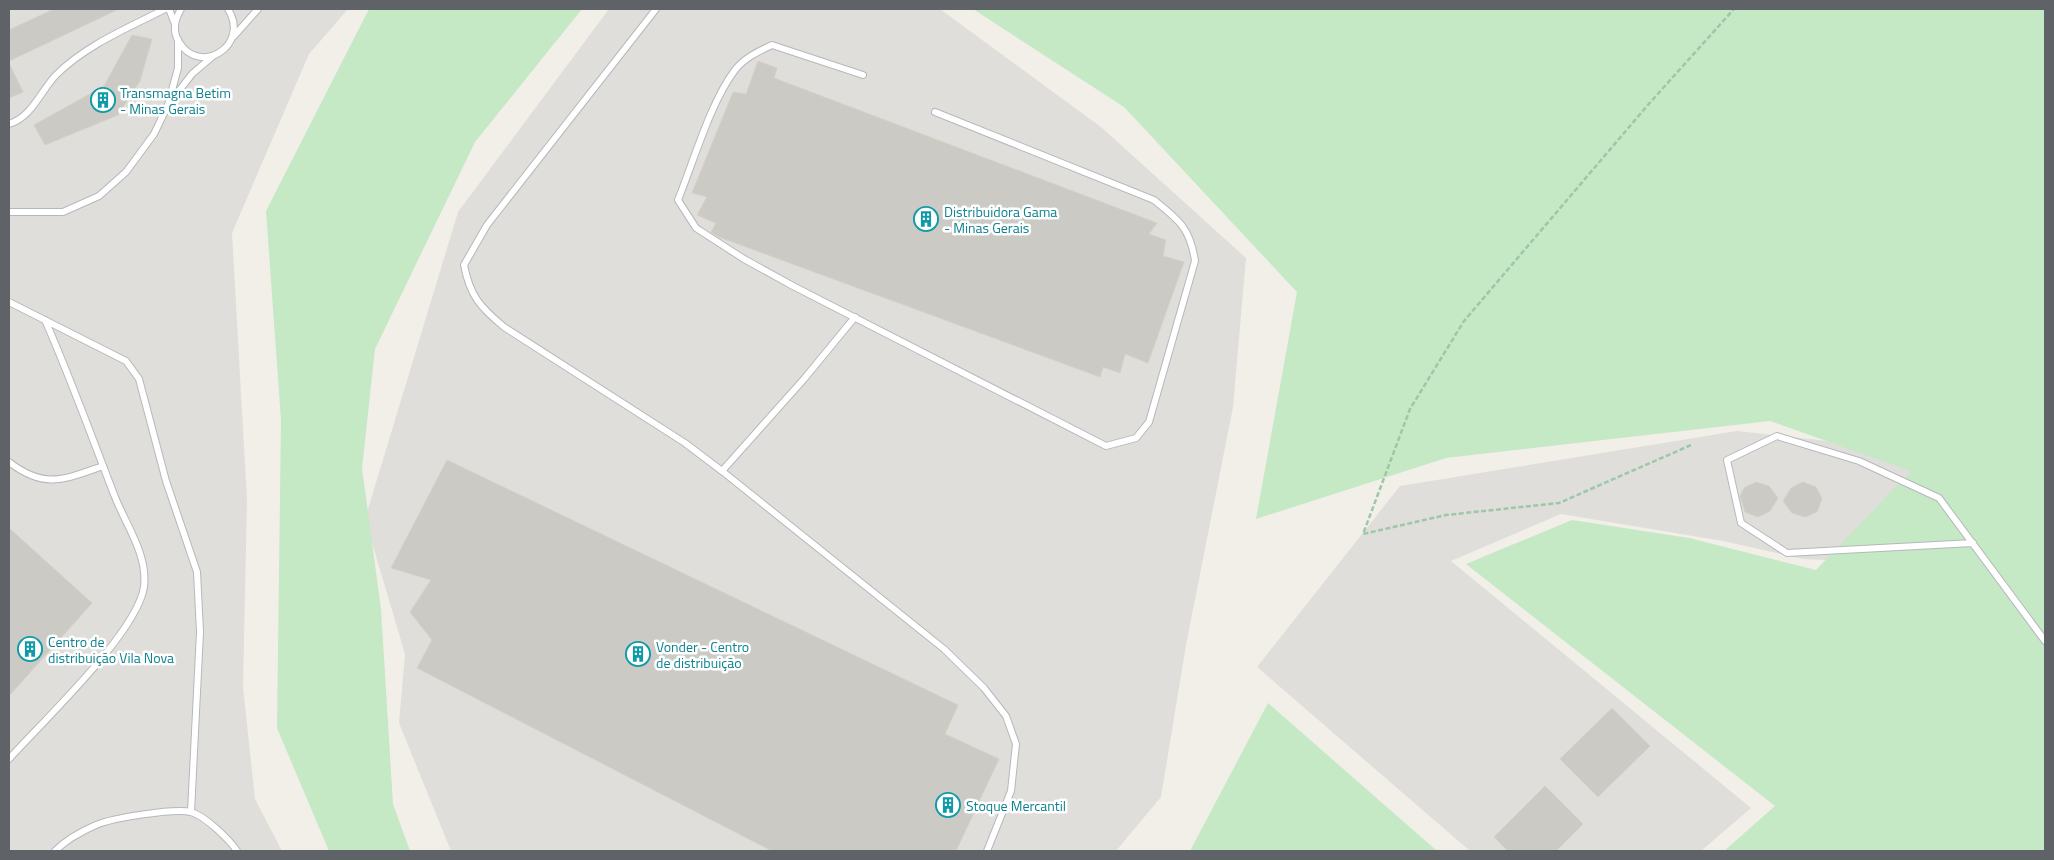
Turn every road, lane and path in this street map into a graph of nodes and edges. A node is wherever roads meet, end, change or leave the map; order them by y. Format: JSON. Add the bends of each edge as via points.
{"nodes":[{"id":1,"x":164,"y":9,"type":"edge"},
{"id":2,"x":169,"y":9,"type":"edge"},
{"id":3,"x":181,"y":9,"type":"edge"},
{"id":4,"x":228,"y":9,"type":"edge"},
{"id":5,"x":258,"y":9,"type":"edge"},
{"id":6,"x":656,"y":9,"type":"edge"},
{"id":7,"x":1734,"y":9,"type":"edge"},
{"id":8,"x":175,"y":25,"type":"junction"},
{"id":9,"x":233,"y":37,"type":"junction"},
{"id":10,"x":178,"y":40,"type":"junction"},
{"id":11,"x":213,"y":56,"type":"junction"},
{"id":12,"x":863,"y":75,"type":"dead end"},
{"id":13,"x":168,"y":105,"type":"junction"},
{"id":14,"x":935,"y":112,"type":"dead end"},
{"id":15,"x":9,"y":124,"type":"edge"},
{"id":16,"x":9,"y":212,"type":"edge"},
{"id":17,"x":9,"y":302,"type":"edge"},
{"id":18,"x":855,"y":317,"type":"junction"},
{"id":19,"x":45,"y":320,"type":"junction"},
{"id":20,"x":1691,"y":445,"type":"dead end"},
{"id":21,"x":9,"y":462,"type":"edge"},
{"id":22,"x":103,"y":466,"type":"junction"},
{"id":23,"x":722,"y":471,"type":"junction"},
{"id":24,"x":1973,"y":543,"type":"junction"},
{"id":25,"x":2045,"y":641,"type":"edge"},
{"id":26,"x":9,"y":759,"type":"edge"},
{"id":27,"x":191,"y":812,"type":"junction"},
{"id":28,"x":55,"y":851,"type":"edge"},
{"id":29,"x":237,"y":851,"type":"edge"},
{"id":30,"x":987,"y":851,"type":"edge"}],
"edges":[{"from":1,"to":15,"type":"lane","via":[[97,44],[56,75],[26,115]]},
{"from":2,"to":8,"type":"lane"},
{"from":3,"to":8,"type":"lane"},
{"from":4,"to":9,"type":"lane","via":[[233,18]]},
{"from":5,"to":9,"type":"lane"},
{"from":6,"to":23,"type":"lane","via":[[487,224],[464,265],[468,286],[482,308],[504,327],[686,443]]},
{"from":7,"to":20,"type":"path","via":[[1464,321],[1410,409],[1363,534],[1446,515],[1560,503]]},
{"from":8,"to":10,"type":"lane"},
{"from":9,"to":11,"type":"lane"},
{"from":10,"to":11,"type":"lane","via":[[196,56]]},
{"from":10,"to":13,"type":"lane","via":[[178,68]]},
{"from":11,"to":13,"type":"lane","via":[[192,74]]},
{"from":12,"to":18,"type":"lane","via":[[772,45],[753,54],[736,69],[722,90],[678,200],[696,228],[716,242]]},
{"from":13,"to":16,"type":"lane","via":[[154,134],[126,172],[99,196],[63,212]]},
{"from":14,"to":18,"type":"lane","via":[[1154,200],[1174,215],[1192,239],[1195,261],[1149,422],[1136,438],[1106,446]]},
{"from":17,"to":19,"type":"lane"},
{"from":18,"to":23,"type":"lane"},
{"from":19,"to":22,"type":"lane"},
{"from":19,"to":27,"type":"lane","via":[[126,361],[139,380],[166,481],[198,572],[200,632]]},
{"from":21,"to":22,"type":"lane","via":[[34,477],[61,481]]},
{"from":22,"to":26,"type":"lane","via":[[137,544],[144,587],[131,619],[94,667]]},
{"from":23,"to":30,"type":"lane","via":[[944,649],[984,688],[1006,716],[1016,744],[1011,791]]},
{"from":24,"to":24,"type":"lane","via":[[1939,498],[1859,461],[1777,436],[1727,460],[1741,523],[1787,553]]},
{"from":24,"to":25,"type":"lane"},
{"from":27,"to":28,"type":"lane","via":[[160,812],[98,824]]},
{"from":27,"to":29,"type":"lane","via":[[218,829]]}]}
